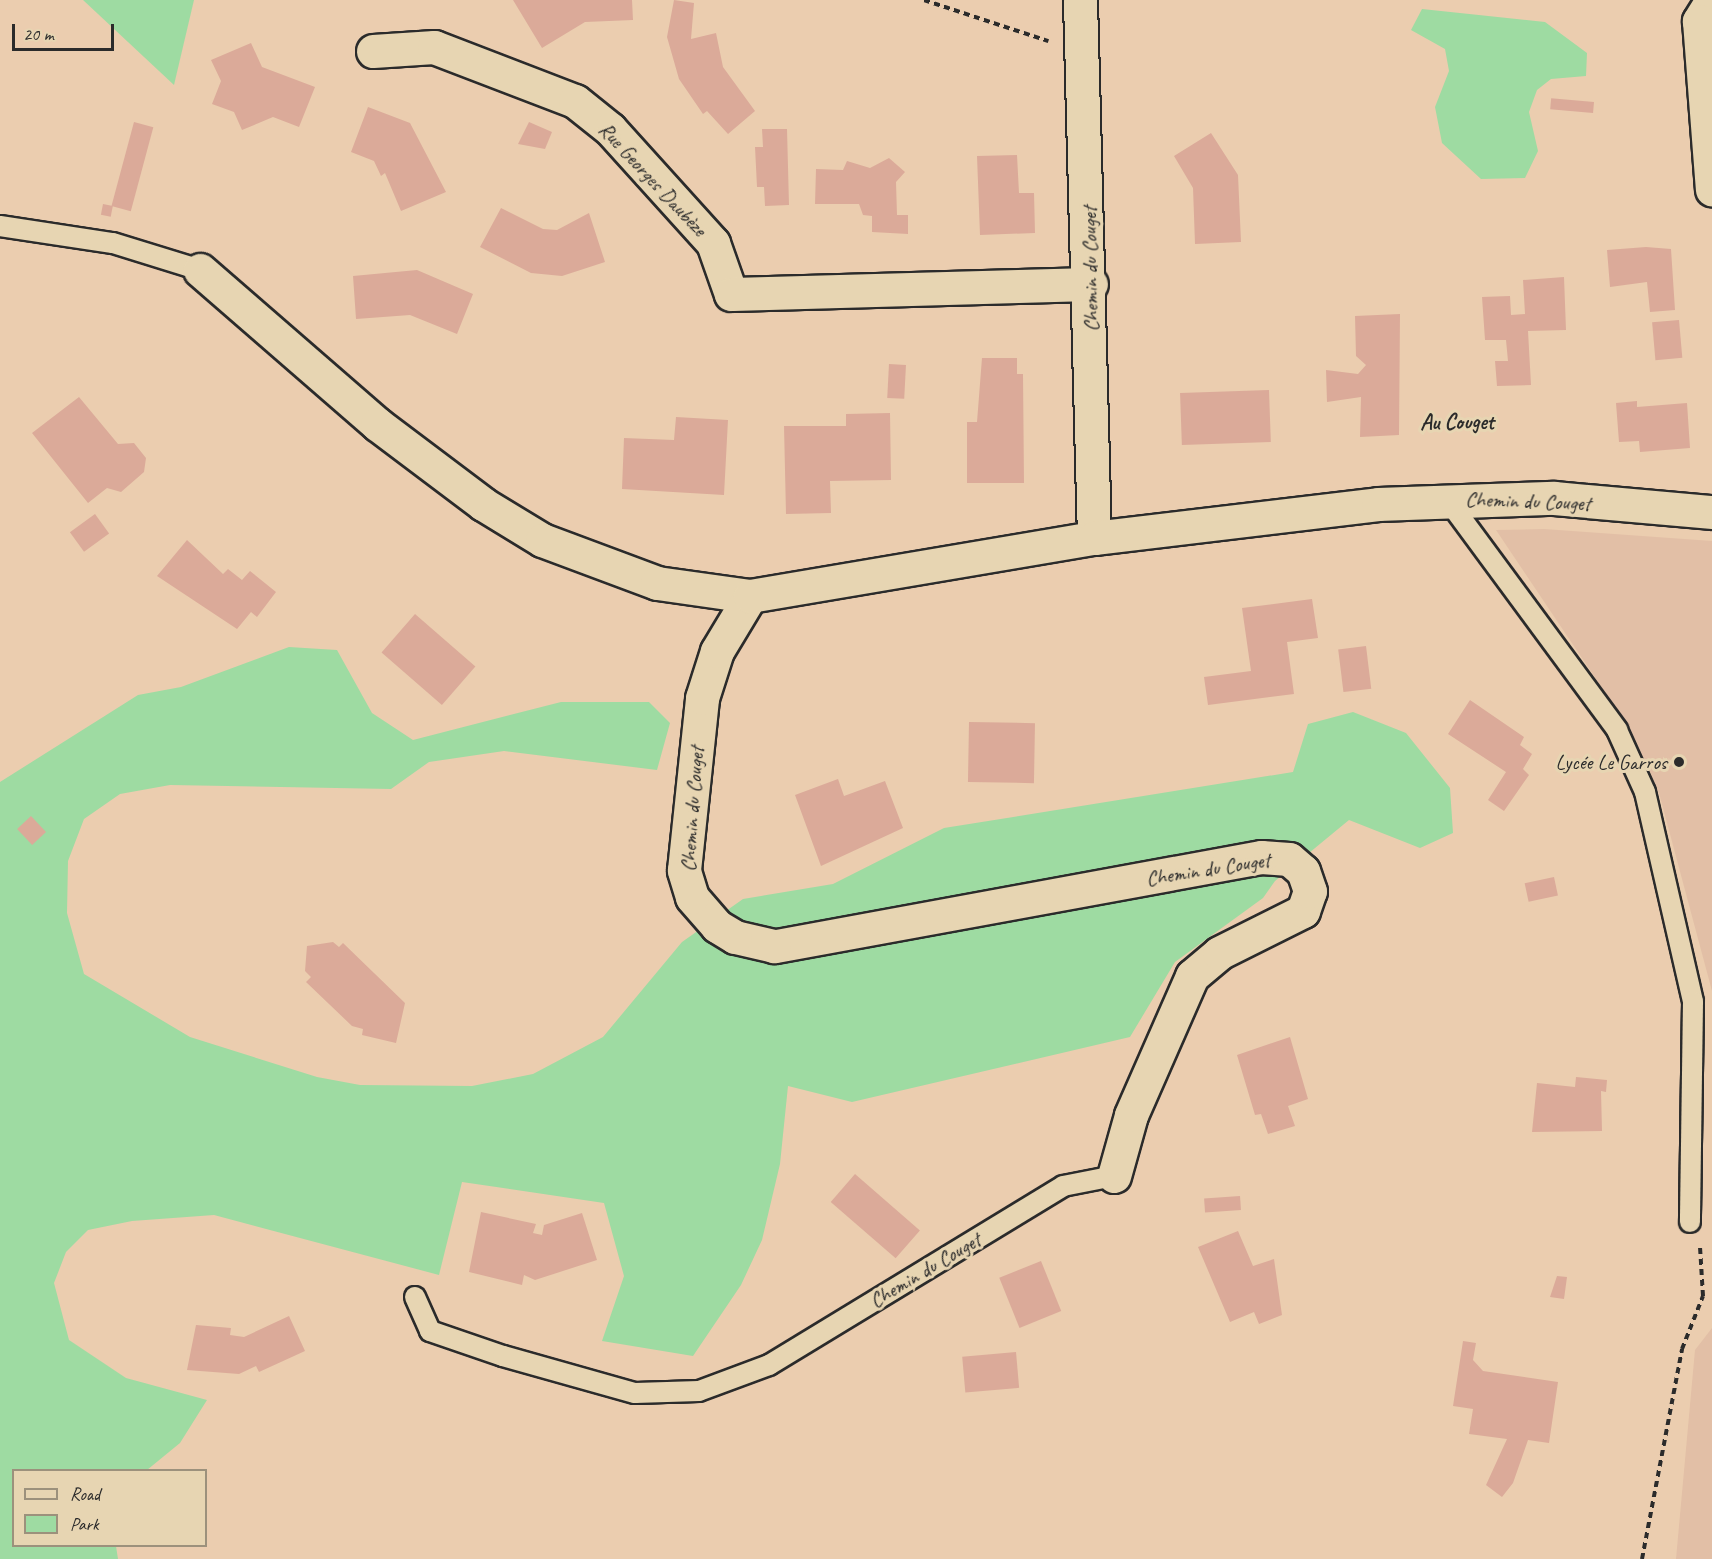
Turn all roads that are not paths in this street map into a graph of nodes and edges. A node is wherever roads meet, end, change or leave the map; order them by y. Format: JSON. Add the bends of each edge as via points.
{"nodes":[{"id":1,"x":1080,"y":0,"type":"edge"},
{"id":2,"x":1712,"y":0,"type":"edge"},
{"id":3,"x":373,"y":51,"type":"dead end"},
{"id":4,"x":1712,"y":189,"type":"edge"},
{"id":5,"x":0,"y":226,"type":"edge"},
{"id":6,"x":200,"y":270,"type":"joint"},
{"id":7,"x":1091,"y":285,"type":"junction"},
{"id":8,"x":1447,"y":499,"type":"junction"},
{"id":9,"x":1712,"y":512,"type":"edge"},
{"id":10,"x":1094,"y":538,"type":"junction"},
{"id":11,"x":750,"y":596,"type":"junction"},
{"id":12,"x":1114,"y":1176,"type":"joint"},
{"id":13,"x":1690,"y":1222,"type":"road end"},
{"id":14,"x":415,"y":1296,"type":"dead end"}],
"edges":[{"from":1,"to":7,"type":"street","name":"Chemin du Couget"},
{"from":2,"to":4,"type":"street","via":[[1699,21]]},
{"from":3,"to":7,"type":"street","name":"Rue Georges Daubèze","via":[[434,47],[575,100],[610,129],[712,243],[731,294]]},
{"from":5,"to":6,"type":"lane","via":[[113,243]]},
{"from":6,"to":11,"type":"street","via":[[377,424],[483,504],[542,540],[657,583]]},
{"from":7,"to":10,"type":"street","name":"Chemin du Couget"},
{"from":8,"to":9,"type":"street","name":"Chemin du Couget","via":[[1554,498]]},
{"from":8,"to":10,"type":"street","name":"Chemin du Couget"},
{"from":8,"to":13,"type":"lane","via":[[1617,730],[1645,792],[1693,1002]]},
{"from":10,"to":11,"type":"street","name":"Chemin du Couget"},
{"from":11,"to":12,"type":"street","name":"Chemin du Couget","via":[[717,651],[702,698],[684,870],[692,897],[717,926],[735,937],[774,946],[1261,857],[1289,859],[1303,871],[1310,891],[1303,911],[1219,953],[1192,976],[1131,1115]]},
{"from":12,"to":14,"type":"lane","name":"Chemin du Couget","via":[[1062,1186],[769,1365],[699,1391],[635,1393],[493,1353],[430,1331]]}]}
